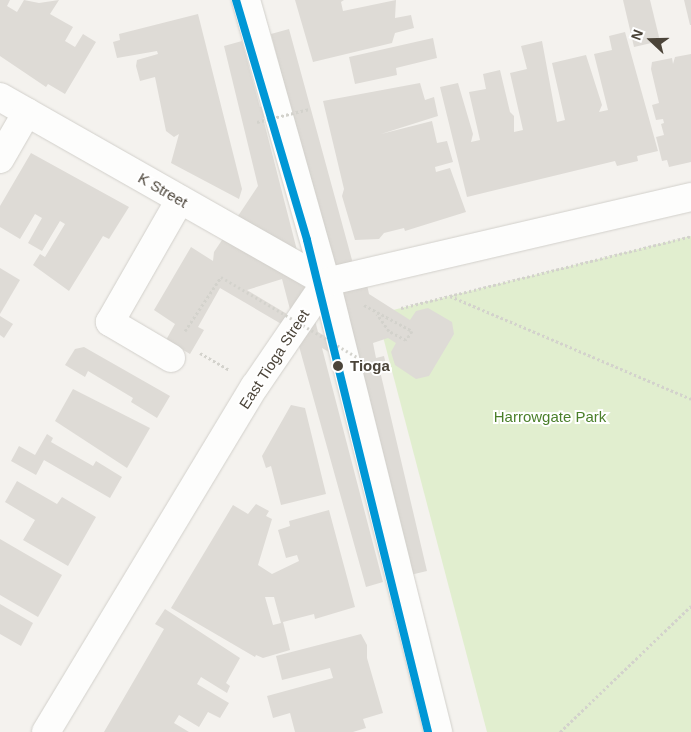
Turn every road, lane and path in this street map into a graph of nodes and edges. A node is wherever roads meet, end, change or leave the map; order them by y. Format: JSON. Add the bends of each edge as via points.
{"nodes":[{"id":1,"x":246,"y":0,"type":"edge"},
{"id":2,"x":0,"y":97,"type":"edge"},
{"id":3,"x":309,"y":109,"type":"dead end"},
{"id":4,"x":27,"y":112,"type":"junction"},
{"id":5,"x":257,"y":122,"type":"dead end"},
{"id":6,"x":0,"y":159,"type":"edge"},
{"id":7,"x":691,"y":197,"type":"edge"},
{"id":8,"x":180,"y":200,"type":"junction"},
{"id":9,"x":691,"y":236,"type":"edge"},
{"id":10,"x":326,"y":282,"type":"junction"},
{"id":11,"x":449,"y":296,"type":"junction"},
{"id":12,"x":401,"y":308,"type":"dead end"},
{"id":13,"x":360,"y":310,"type":"dead end"},
{"id":14,"x":377,"y":314,"type":"dead end"},
{"id":15,"x":184,"y":333,"type":"dead end"},
{"id":16,"x":184,"y":354,"type":"joint"},
{"id":17,"x":375,"y":361,"type":"dead end"},
{"id":18,"x":255,"y":386,"type":"junction"},
{"id":19,"x":691,"y":399,"type":"edge"},
{"id":20,"x":691,"y":606,"type":"edge"},
{"id":21,"x":46,"y":732,"type":"edge"},
{"id":22,"x":438,"y":732,"type":"edge"},
{"id":23,"x":560,"y":732,"type":"edge"}],
"edges":[{"from":1,"to":10,"type":"street"},
{"from":2,"to":4,"type":"street","name":"K Street"},
{"from":3,"to":5,"type":"path","bridge":true},
{"from":4,"to":6,"type":"street"},
{"from":4,"to":8,"type":"street","name":"K Street"},
{"from":7,"to":10,"type":"street"},
{"from":8,"to":10,"type":"street","name":"K Street"},
{"from":8,"to":16,"type":"street","via":[[110,322]]},
{"from":9,"to":11,"type":"path"},
{"from":10,"to":18,"type":"street","name":"East Tioga Street"},
{"from":10,"to":22,"type":"street"},
{"from":11,"to":12,"type":"path"},
{"from":11,"to":19,"type":"path"},
{"from":13,"to":14,"type":"path","via":[[364,305],[412,330],[406,340],[389,331]]},
{"from":15,"to":17,"type":"path","bridge":true,"via":[[221,277],[379,370]]},
{"from":16,"to":18,"type":"path"},
{"from":18,"to":21,"type":"street","name":"East Tioga Street"},
{"from":20,"to":23,"type":"path"}]}
